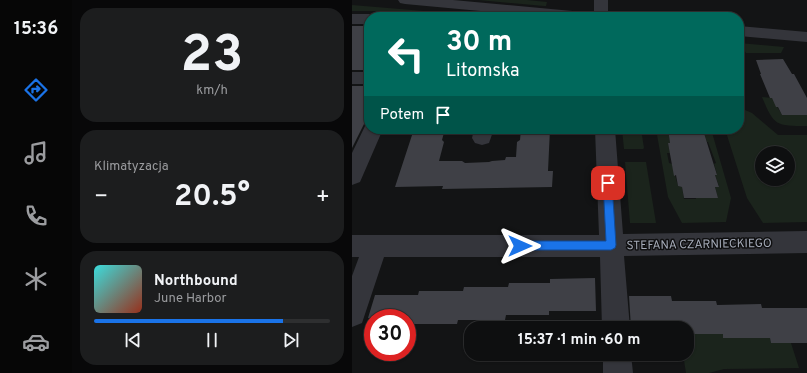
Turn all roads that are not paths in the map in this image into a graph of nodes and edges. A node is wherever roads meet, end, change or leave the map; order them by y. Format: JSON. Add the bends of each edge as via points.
{"nodes":[{"id":1,"x":405,"y":0,"type":"edge"},
{"id":2,"x":601,"y":0,"type":"edge"},
{"id":3,"x":448,"y":4,"type":"junction"},
{"id":4,"x":443,"y":12,"type":"edge"},
{"id":5,"x":537,"y":12,"type":"edge"},
{"id":6,"x":601,"y":12,"type":"edge"},
{"id":7,"x":352,"y":19,"type":"edge"},
{"id":8,"x":364,"y":19,"type":"edge"},
{"id":9,"x":744,"y":32,"type":"edge"},
{"id":10,"x":807,"y":38,"type":"edge"},
{"id":11,"x":352,"y":78,"type":"edge"},
{"id":12,"x":364,"y":78,"type":"edge"},
{"id":13,"x":371,"y":134,"type":"edge"},
{"id":14,"x":605,"y":134,"type":"edge"},
{"id":15,"x":352,"y":176,"type":"edge"},
{"id":16,"x":807,"y":242,"type":"edge"},
{"id":17,"x":611,"y":245,"type":"junction"},
{"id":18,"x":363,"y":246,"type":"edge"},
{"id":19,"x":352,"y":313,"type":"edge"},
{"id":20,"x":616,"y":321,"type":"edge"},
{"id":21,"x":617,"y":361,"type":"edge"},
{"id":22,"x":618,"y":373,"type":"edge"}],
"edges":[{"from":1,"to":3,"type":"street"},
{"from":2,"to":6,"type":"street"},
{"from":3,"to":4,"type":"street"},
{"from":3,"to":5,"type":"street"},
{"from":7,"to":8,"type":"street"},
{"from":9,"to":10,"type":"street","via":[[789,39]]},
{"from":11,"to":12,"type":"street"},
{"from":13,"to":15,"type":"street"},
{"from":14,"to":17,"type":"street"},
{"from":16,"to":17,"type":"street","name":"STEFANA CZARNIECKIEGO"},
{"from":17,"to":18,"type":"street","name":"STEFANA CZARNIECKIEGO"},
{"from":17,"to":20,"type":"street"},
{"from":18,"to":19,"type":"street"},
{"from":21,"to":22,"type":"street"}]}
